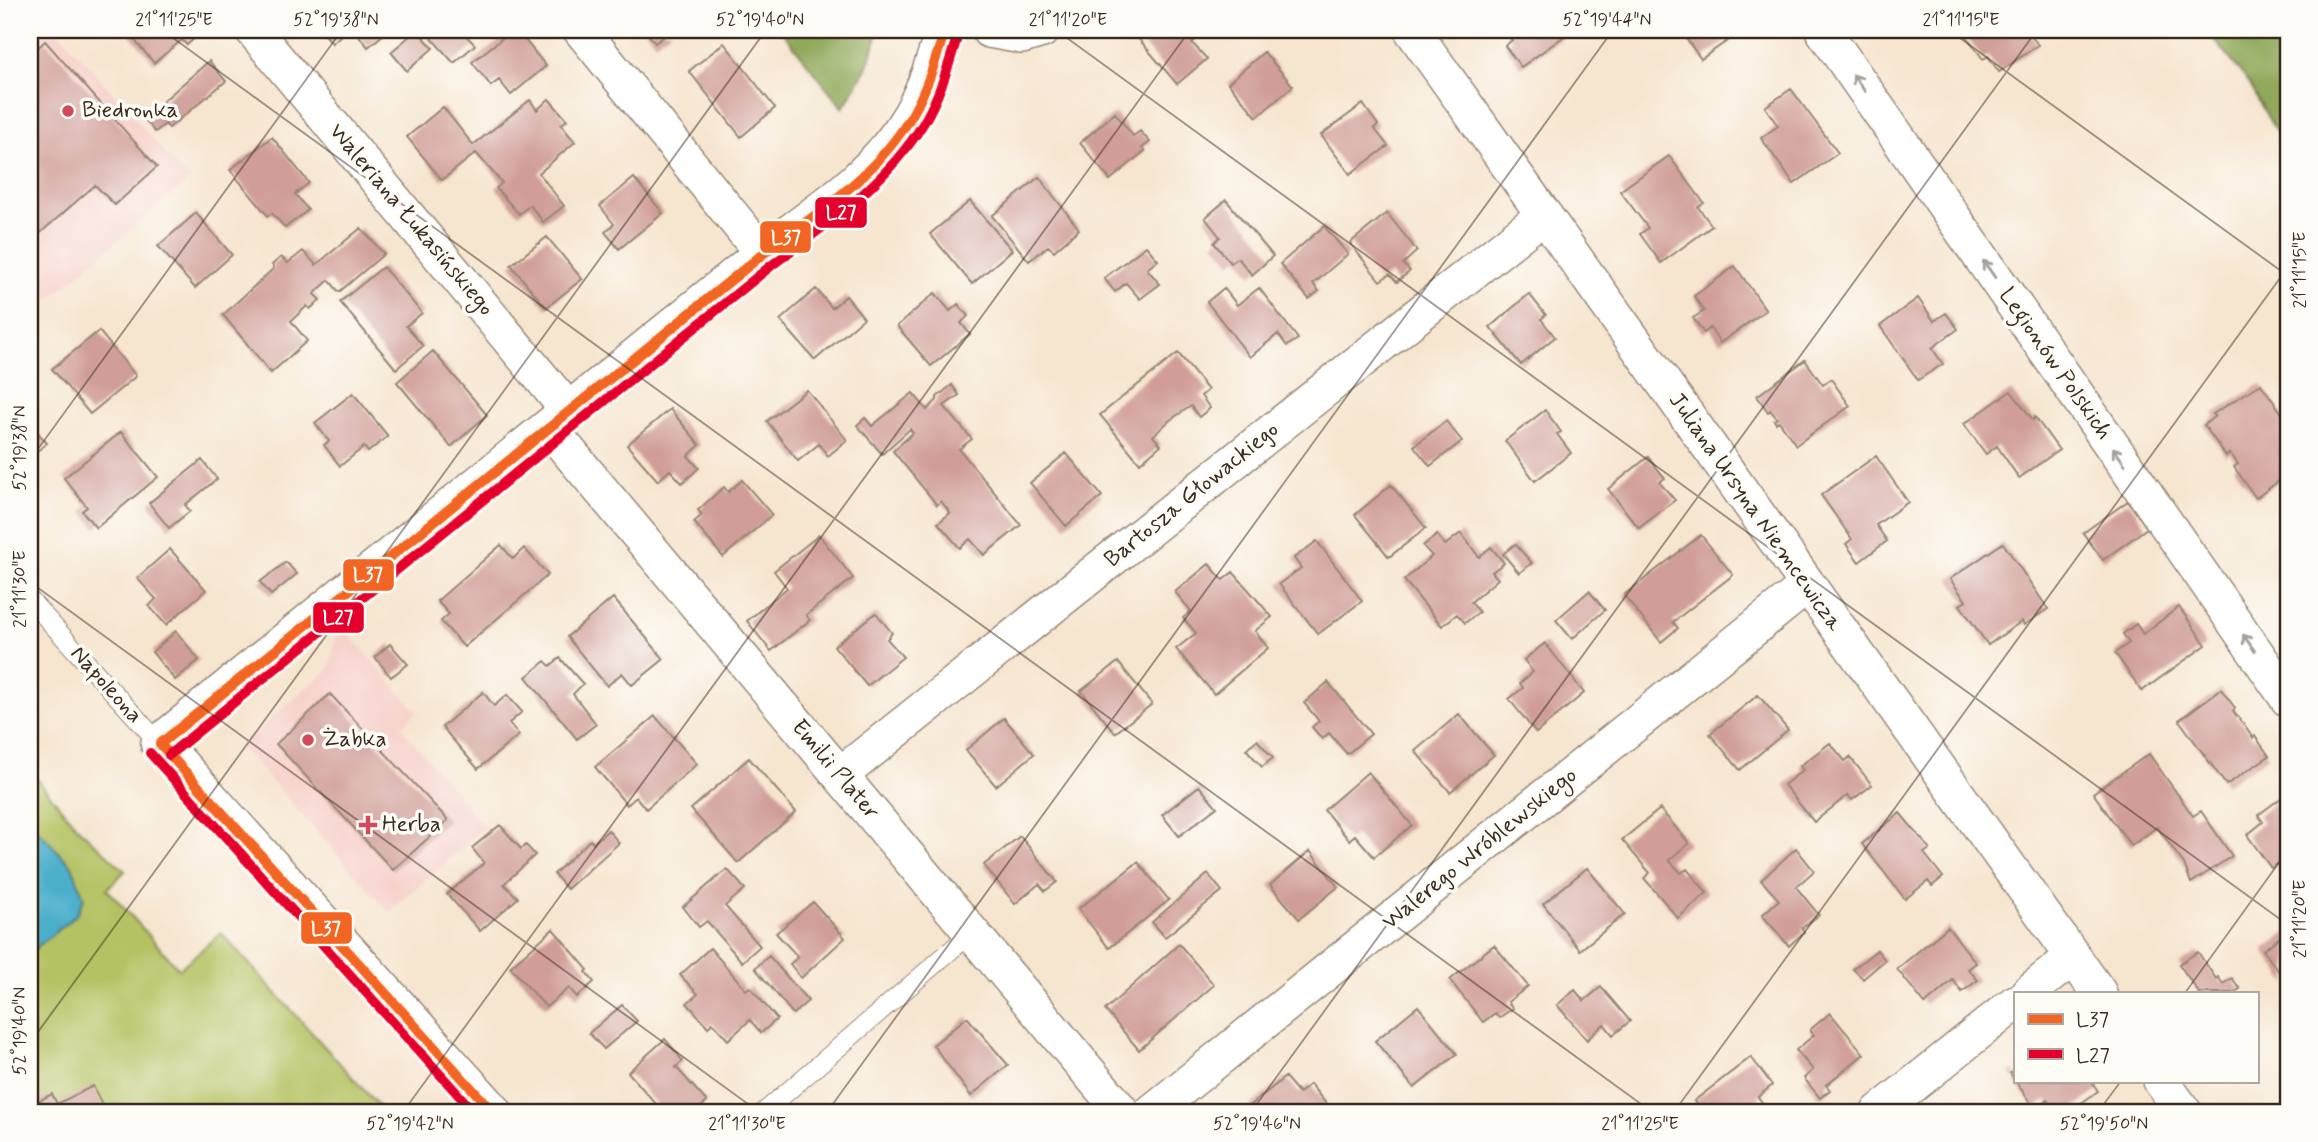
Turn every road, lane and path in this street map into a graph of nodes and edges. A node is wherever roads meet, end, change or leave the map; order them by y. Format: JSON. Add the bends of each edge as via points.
{"nodes":[{"id":1,"x":253,"y":30,"type":"edge"},
{"id":2,"x":581,"y":30,"type":"edge"},
{"id":3,"x":945,"y":30,"type":"edge"},
{"id":4,"x":989,"y":30,"type":"edge"},
{"id":5,"x":1042,"y":30,"type":"edge"},
{"id":6,"x":1412,"y":30,"type":"edge"},
{"id":7,"x":1823,"y":30,"type":"edge"},
{"id":8,"x":1544,"y":215,"type":"junction"},
{"id":9,"x":763,"y":254,"type":"junction"},
{"id":10,"x":559,"y":419,"type":"junction"},
{"id":11,"x":1808,"y":585,"type":"junction"},
{"id":12,"x":30,"y":600,"type":"edge"},
{"id":13,"x":2288,"y":699,"type":"edge"},
{"id":14,"x":160,"y":744,"type":"junction"},
{"id":15,"x":840,"y":775,"type":"junction"},
{"id":16,"x":972,"y":932,"type":"junction"},
{"id":17,"x":2073,"y":957,"type":"junction"},
{"id":18,"x":2029,"y":992,"type":"edge"},
{"id":19,"x":2098,"y":992,"type":"edge"},
{"id":20,"x":2014,"y":1004,"type":"edge"},
{"id":21,"x":2162,"y":1082,"type":"edge"},
{"id":22,"x":492,"y":1112,"type":"edge"},
{"id":23,"x":764,"y":1112,"type":"edge"},
{"id":24,"x":1122,"y":1112,"type":"edge"},
{"id":25,"x":1152,"y":1112,"type":"edge"},
{"id":26,"x":1879,"y":1112,"type":"edge"},
{"id":27,"x":2184,"y":1112,"type":"edge"}],
"edges":[{"from":1,"to":10,"type":"street","name":"Waleriana Łukasińskiego"},
{"from":2,"to":9,"type":"street"},
{"from":3,"to":9,"type":"street","via":[[924,91],[897,138],[850,189]]},
{"from":4,"to":5,"type":"street","via":[[1022,36]]},
{"from":6,"to":8,"type":"street","name":"Juliana Ursyna Niemcewicza"},
{"from":13,"to":7,"type":"street","name":"Legionów Polskich","one_way":true},
{"from":8,"to":11,"type":"street","name":"Juliana Ursyna Niemcewicza"},
{"from":8,"to":15,"type":"street","name":"Bartosza Głowackiego"},
{"from":9,"to":10,"type":"street"},
{"from":10,"to":14,"type":"street"},
{"from":10,"to":15,"type":"street","name":"Emilii Plater"},
{"from":11,"to":17,"type":"street","name":"Juliana Ursyna Niemcewicza"},
{"from":11,"to":25,"type":"street","name":"Walerego Wróblewskiego"},
{"from":12,"to":14,"type":"lane","name":"Napoleona"},
{"from":14,"to":22,"type":"street","name":"Napoleona"},
{"from":15,"to":16,"type":"street","name":"Emilii Plater"},
{"from":16,"to":23,"type":"lane"},
{"from":16,"to":24,"type":"street","name":"Emilii Plater"},
{"from":17,"to":18,"type":"street"},
{"from":17,"to":19,"type":"street","name":"Juliana Ursyna Niemcewicza"},
{"from":20,"to":26,"type":"street"},
{"from":21,"to":27,"type":"street"}]}
